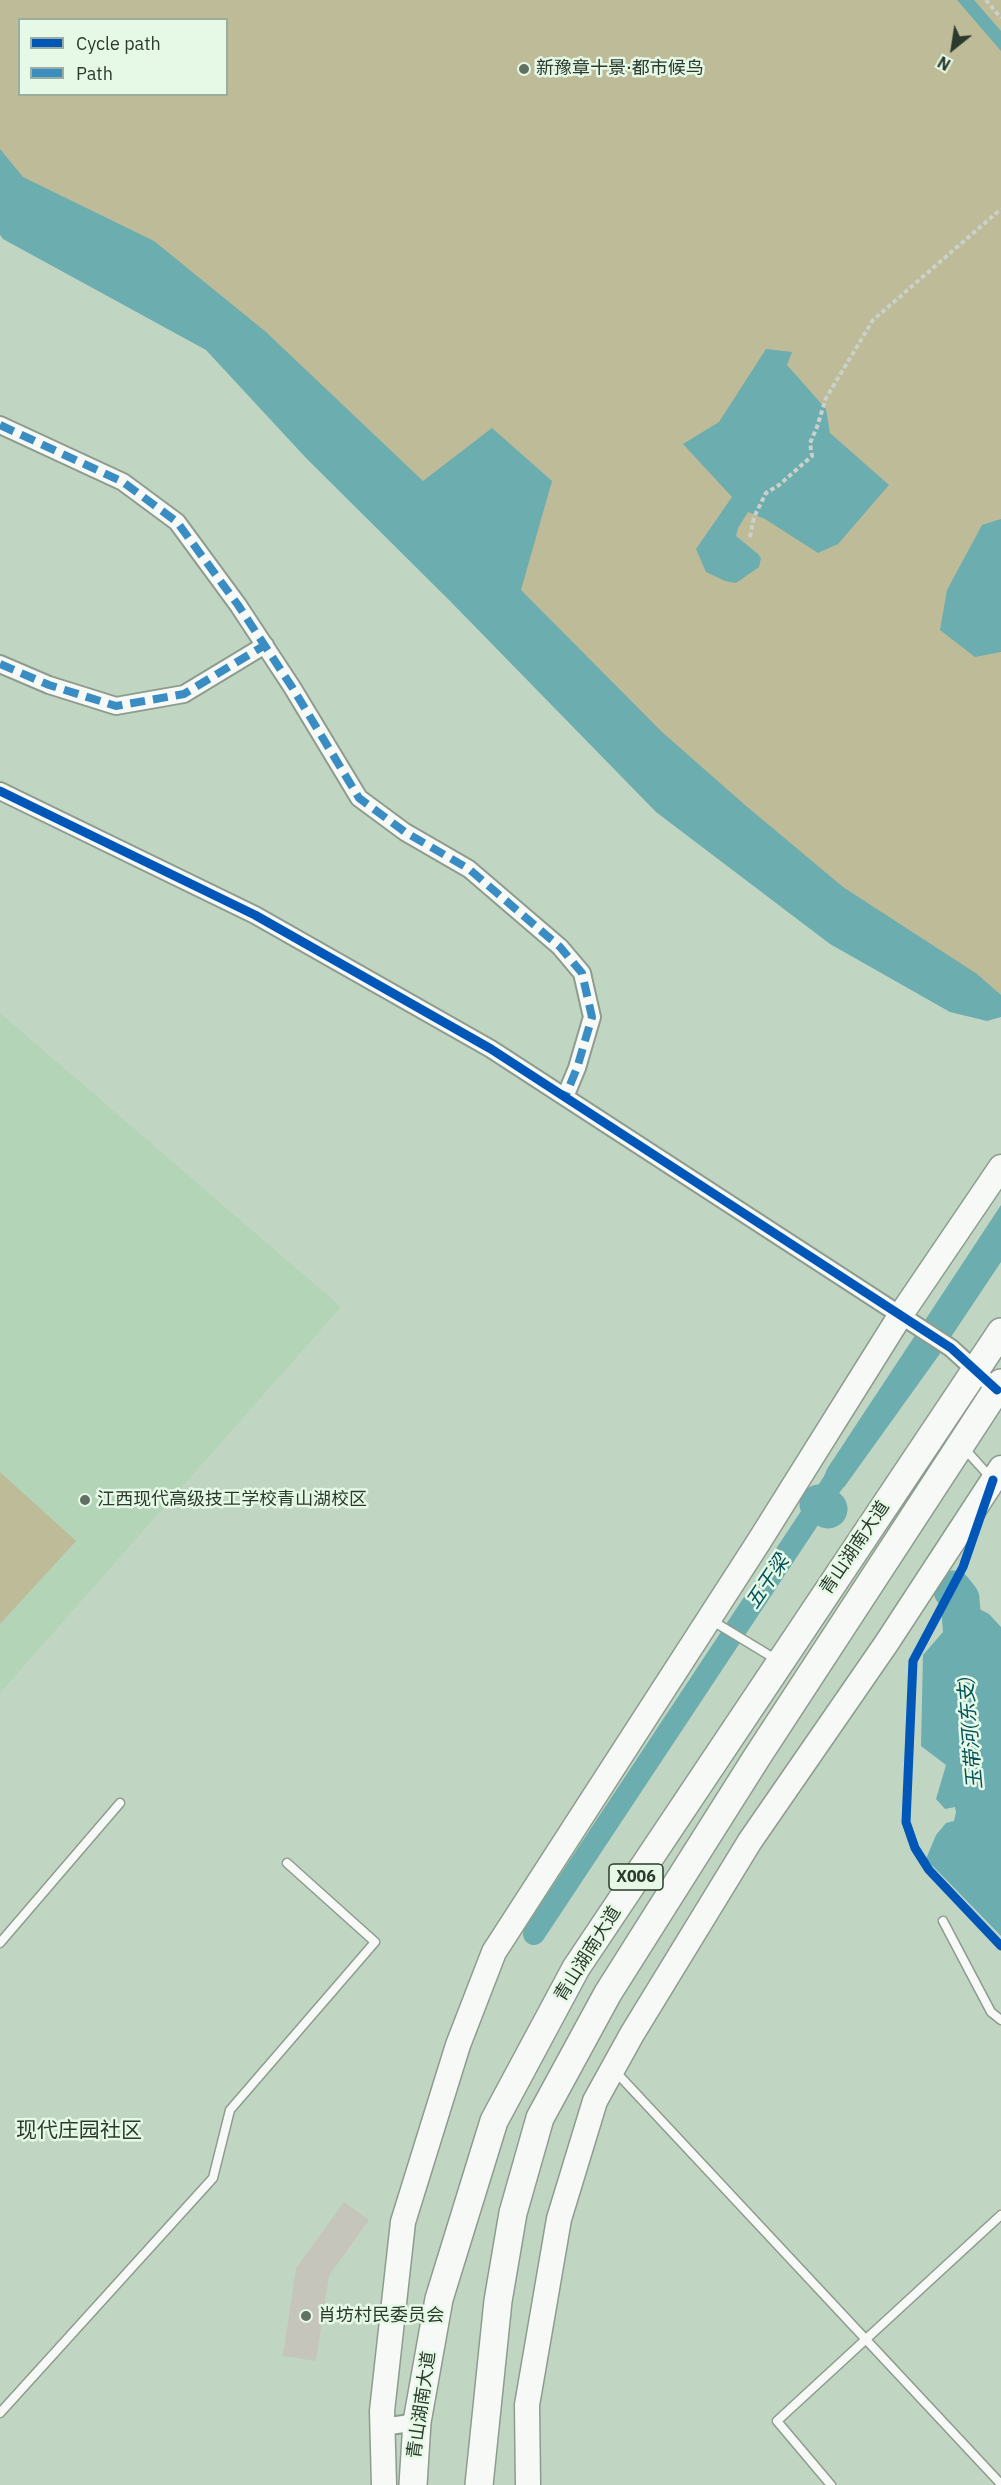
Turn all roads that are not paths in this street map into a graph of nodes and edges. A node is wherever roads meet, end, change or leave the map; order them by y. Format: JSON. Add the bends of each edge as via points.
{"nodes":[{"id":1,"x":0,"y":425,"type":"edge"},
{"id":2,"x":265,"y":645,"type":"junction"},
{"id":3,"x":0,"y":664,"type":"edge"},
{"id":4,"x":0,"y":791,"type":"edge"},
{"id":5,"x":565,"y":1098,"type":"junction"},
{"id":6,"x":1001,"y":1167,"type":"edge"},
{"id":7,"x":903,"y":1318,"type":"junction"},
{"id":8,"x":1001,"y":1332,"type":"edge"},
{"id":9,"x":975,"y":1370,"type":"junction"},
{"id":10,"x":1000,"y":1389,"type":"edge"},
{"id":11,"x":962,"y":1445,"type":"junction"},
{"id":12,"x":998,"y":1479,"type":"edge"},
{"id":13,"x":710,"y":1620,"type":"junction"},
{"id":14,"x":769,"y":1655,"type":"junction"},
{"id":15,"x":120,"y":1803,"type":"dead end"},
{"id":16,"x":287,"y":1863,"type":"dead end"},
{"id":17,"x":943,"y":1921,"type":"dead end"},
{"id":18,"x":0,"y":1943,"type":"edge"},
{"id":19,"x":1001,"y":2020,"type":"edge"},
{"id":20,"x":613,"y":2070,"type":"junction"},
{"id":21,"x":1001,"y":2215,"type":"edge"},
{"id":22,"x":866,"y":2340,"type":"junction"},
{"id":23,"x":0,"y":2413,"type":"edge"},
{"id":24,"x":417,"y":2422,"type":"junction"},
{"id":25,"x":382,"y":2427,"type":"junction"},
{"id":26,"x":1001,"y":2484,"type":"edge"},
{"id":27,"x":384,"y":2485,"type":"edge"},
{"id":28,"x":413,"y":2485,"type":"edge"},
{"id":29,"x":479,"y":2485,"type":"edge"},
{"id":30,"x":528,"y":2485,"type":"edge"},
{"id":31,"x":831,"y":2485,"type":"edge"}],
"edges":[{"from":1,"to":2,"type":"street","via":[[123,482],[177,522]]},
{"from":2,"to":3,"type":"street","via":[[184,694],[116,706],[49,685]]},
{"from":2,"to":5,"type":"street","via":[[359,798],[405,832],[469,869],[560,947],[582,973],[592,1017]]},
{"from":4,"to":5,"type":"street","via":[[255,915],[491,1049]]},
{"from":5,"to":7,"type":"street"},
{"from":6,"to":7,"type":"main road"},
{"from":7,"to":9,"type":"street","via":[[951,1348]]},
{"from":7,"to":13,"type":"main road"},
{"from":8,"to":9,"type":"main road","name":"青山湖南大道","number":"X006"},
{"from":9,"to":10,"type":"street"},
{"from":9,"to":14,"type":"main road","name":"青山湖南大道","number":"X006"},
{"from":10,"to":11,"type":"main road","name":"青山湖南大道","number":"X006"},
{"from":11,"to":12,"type":"lane"},
{"from":11,"to":29,"type":"main road","name":"青山湖南大道","number":"X006","via":[[763,1747],[614,1983],[540,2118],[513,2213],[500,2290]]},
{"from":12,"to":20,"type":"main road","via":[[750,1841]]},
{"from":13,"to":14,"type":"lane"},
{"from":13,"to":25,"type":"main road","via":[[494,1952],[458,2045],[403,2222]]},
{"from":14,"to":24,"type":"main road","name":"青山湖南大道","number":"X006","via":[[576,1968],[494,2121],[439,2299]]},
{"from":15,"to":18,"type":"lane"},
{"from":16,"to":23,"type":"lane","via":[[375,1942],[230,2110],[213,2178]]},
{"from":17,"to":19,"type":"lane","via":[[992,2012]]},
{"from":20,"to":22,"type":"lane"},
{"from":20,"to":30,"type":"main road","via":[[595,2101],[559,2219],[527,2405]]},
{"from":21,"to":22,"type":"lane"},
{"from":22,"to":26,"type":"lane"},
{"from":22,"to":31,"type":"lane","via":[[777,2421]]},
{"from":24,"to":25,"type":"street"},
{"from":24,"to":28,"type":"main road","name":"青山湖南大道","number":"X006"},
{"from":25,"to":27,"type":"main road"}]}
